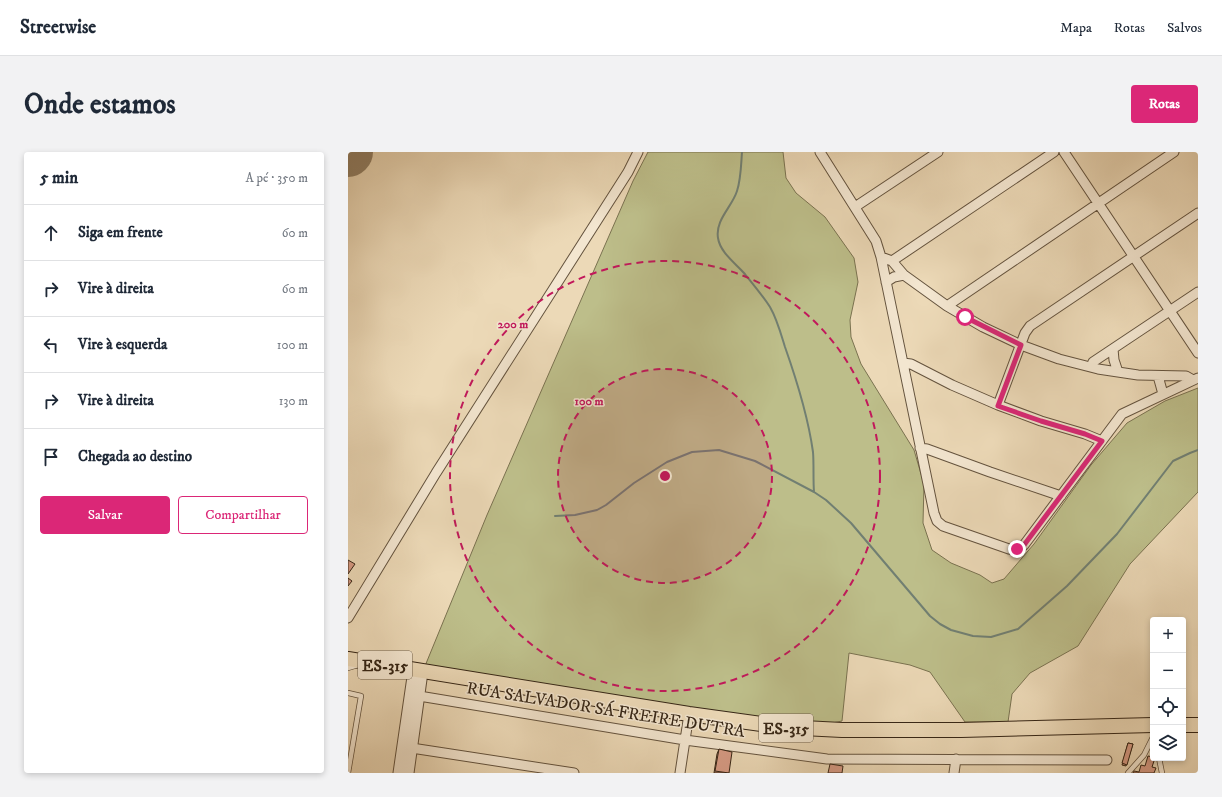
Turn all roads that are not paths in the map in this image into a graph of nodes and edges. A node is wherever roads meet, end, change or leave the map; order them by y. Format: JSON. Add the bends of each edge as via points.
{"nodes":[{"id":1,"x":638,"y":152,"type":"edge"},
{"id":2,"x":820,"y":152,"type":"edge"},
{"id":3,"x":938,"y":152,"type":"edge"},
{"id":4,"x":1054,"y":152,"type":"edge"},
{"id":5,"x":1064,"y":152,"type":"edge"},
{"id":6,"x":1174,"y":152,"type":"edge"},
{"id":7,"x":1098,"y":203,"type":"junction"},
{"id":8,"x":855,"y":207,"type":"junction"},
{"id":9,"x":1198,"y":213,"type":"edge"},
{"id":10,"x":1133,"y":256,"type":"junction"},
{"id":11,"x":881,"y":257,"type":"junction"},
{"id":12,"x":892,"y":261,"type":"junction"},
{"id":13,"x":904,"y":275,"type":"junction"},
{"id":14,"x":886,"y":282,"type":"junction"},
{"id":15,"x":1198,"y":292,"type":"edge"},
{"id":16,"x":947,"y":306,"type":"junction"},
{"id":17,"x":1170,"y":311,"type":"junction"},
{"id":18,"x":1021,"y":345,"type":"junction"},
{"id":19,"x":1113,"y":349,"type":"junction"},
{"id":20,"x":1198,"y":352,"type":"edge"},
{"id":21,"x":903,"y":363,"type":"junction"},
{"id":22,"x":1091,"y":367,"type":"junction"},
{"id":23,"x":1118,"y":372,"type":"junction"},
{"id":24,"x":1158,"y":376,"type":"junction"},
{"id":25,"x":1196,"y":379,"type":"edge"},
{"id":26,"x":1163,"y":394,"type":"junction"},
{"id":27,"x":998,"y":406,"type":"junction"},
{"id":28,"x":1102,"y":441,"type":"junction"},
{"id":29,"x":920,"y":448,"type":"junction"},
{"id":30,"x":1061,"y":496,"type":"junction"},
{"id":31,"x":348,"y":618,"type":"edge"},
{"id":32,"x":348,"y":659,"type":"edge"},
{"id":33,"x":366,"y":662,"type":"junction"},
{"id":34,"x":348,"y":668,"type":"edge"},
{"id":35,"x":418,"y":671,"type":"junction"},
{"id":36,"x":348,"y":693,"type":"edge"},
{"id":37,"x":415,"y":695,"type":"junction"},
{"id":38,"x":689,"y":714,"type":"junction"},
{"id":39,"x":1150,"y":725,"type":"edge"},
{"id":40,"x":1186,"y":725,"type":"edge"},
{"id":41,"x":1198,"y":725,"type":"edge"},
{"id":42,"x":685,"y":740,"type":"junction"},
{"id":43,"x":1150,"y":743,"type":"edge"},
{"id":44,"x":408,"y":747,"type":"junction"},
{"id":45,"x":956,"y":759,"type":"junction"},
{"id":46,"x":1106,"y":760,"type":"dead end"},
{"id":47,"x":1160,"y":761,"type":"edge"},
{"id":48,"x":348,"y":773,"type":"edge"},
{"id":49,"x":399,"y":773,"type":"edge"},
{"id":50,"x":408,"y":773,"type":"edge"},
{"id":51,"x":574,"y":773,"type":"edge"},
{"id":52,"x":680,"y":773,"type":"edge"},
{"id":53,"x":954,"y":773,"type":"edge"},
{"id":54,"x":1128,"y":773,"type":"edge"},
{"id":55,"x":1162,"y":773,"type":"edge"}],
"edges":[{"from":1,"to":31,"type":"street","via":[[628,172],[436,473]]},
{"from":2,"to":8,"type":"street"},
{"from":3,"to":8,"type":"street"},
{"from":4,"to":12,"type":"street"},
{"from":5,"to":7,"type":"street"},
{"from":6,"to":7,"type":"street"},
{"from":7,"to":10,"type":"street"},
{"from":7,"to":16,"type":"street"},
{"from":8,"to":11,"type":"street","via":[[876,241]]},
{"from":9,"to":10,"type":"street"},
{"from":10,"to":17,"type":"street"},
{"from":10,"to":18,"type":"street","via":[[1030,326],[1024,333]]},
{"from":11,"to":12,"type":"street"},
{"from":11,"to":14,"type":"street"},
{"from":12,"to":13,"type":"street"},
{"from":13,"to":14,"type":"street"},
{"from":13,"to":16,"type":"street"},
{"from":14,"to":21,"type":"street"},
{"from":15,"to":17,"type":"street"},
{"from":16,"to":18,"type":"street"},
{"from":17,"to":19,"type":"street"},
{"from":17,"to":20,"type":"street"},
{"from":18,"to":22,"type":"street"},
{"from":18,"to":27,"type":"street"},
{"from":19,"to":22,"type":"street","via":[[1093,362]]},
{"from":19,"to":23,"type":"street"},
{"from":21,"to":27,"type":"street","via":[[911,364]]},
{"from":21,"to":29,"type":"street"},
{"from":22,"to":23,"type":"street"},
{"from":23,"to":24,"type":"street"},
{"from":24,"to":25,"type":"street","via":[[1186,376]]},
{"from":24,"to":26,"type":"street"},
{"from":25,"to":26,"type":"street"},
{"from":26,"to":28,"type":"street","via":[[1122,414]]},
{"from":27,"to":28,"type":"street"},
{"from":28,"to":30,"type":"street"},
{"from":29,"to":30,"type":"street"},
{"from":29,"to":30,"type":"street","via":[[937,521],[943,526],[1010,549],[1024,545]]},
{"from":32,"to":33,"type":"main road","number":"ES-315"},
{"from":33,"to":34,"type":"lane"},
{"from":33,"to":35,"type":"main road","number":"ES-315"},
{"from":35,"to":37,"type":"street"},
{"from":35,"to":38,"type":"main road","number":"ES-315"},
{"from":36,"to":48,"type":"lane","via":[[361,696]]},
{"from":37,"to":42,"type":"street","name":"RUA SALVADOR SÁ FREIRE DUTRA"},
{"from":37,"to":44,"type":"street"},
{"from":38,"to":39,"type":"main road","number":"ES-315","via":[[783,728],[842,730]]},
{"from":38,"to":42,"type":"street"},
{"from":40,"to":41,"type":"main road"},
{"from":42,"to":45,"type":"street","name":"RUA SALVADOR SÁ FREIRE DUTRA","via":[[827,759]]},
{"from":42,"to":52,"type":"street"},
{"from":43,"to":54,"type":"lane","via":[[1144,755]]},
{"from":44,"to":49,"type":"street"},
{"from":44,"to":50,"type":"street"},
{"from":44,"to":51,"type":"street"},
{"from":45,"to":46,"type":"street","name":"RUA SALVADOR SÁ FREIRE DUTRA"},
{"from":45,"to":53,"type":"street"},
{"from":47,"to":55,"type":"lane"}]}
